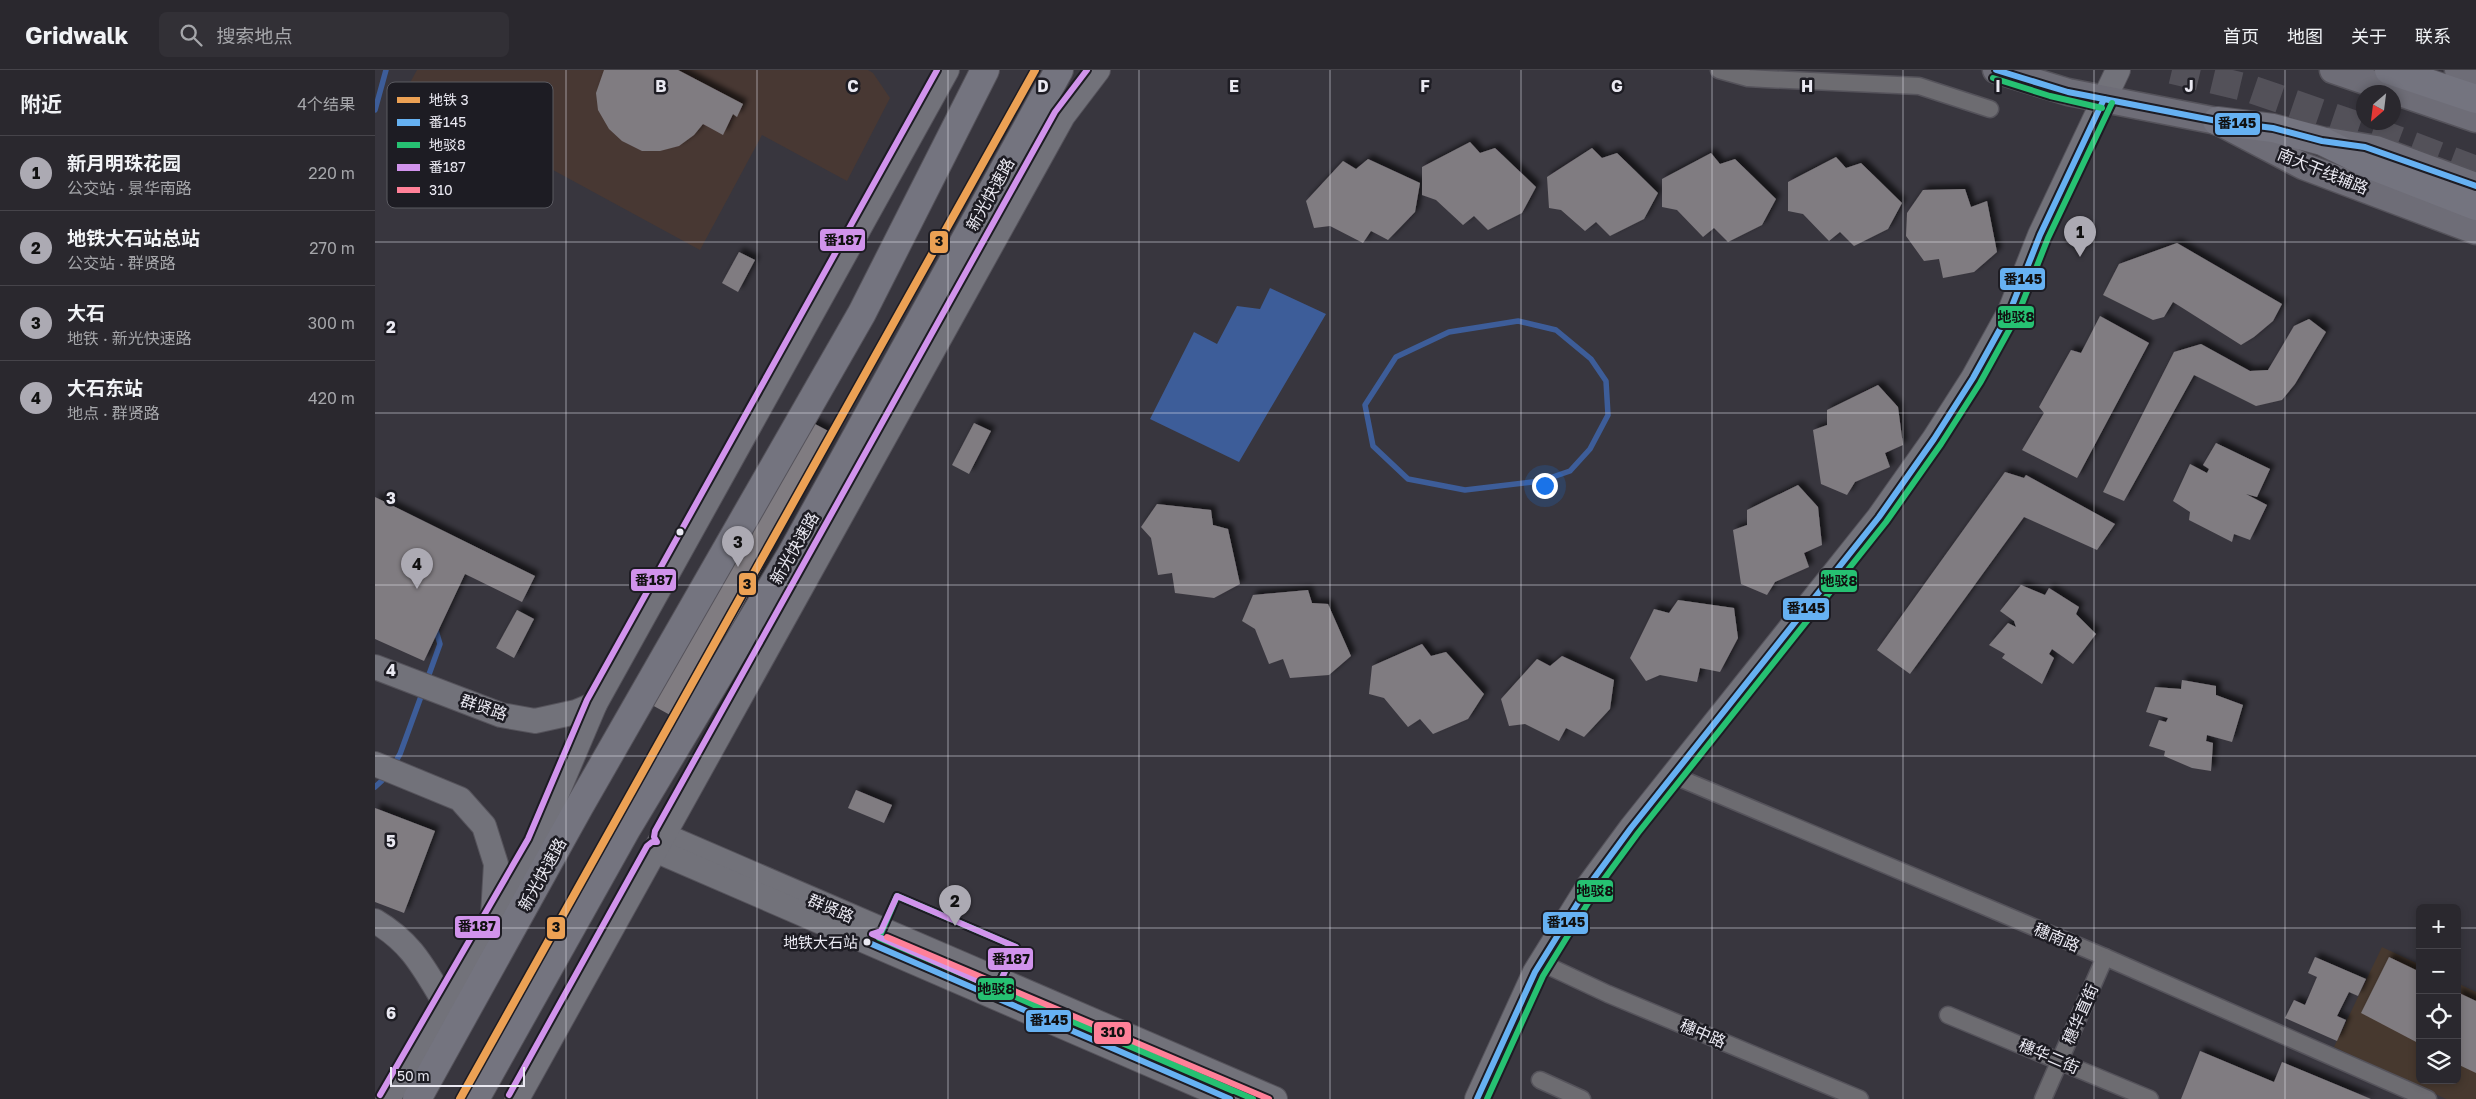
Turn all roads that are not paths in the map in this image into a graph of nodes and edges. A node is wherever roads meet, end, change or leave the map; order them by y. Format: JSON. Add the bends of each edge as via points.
{"nodes":[{"id":1,"x":947,"y":70,"type":"edge"},
{"id":2,"x":1059,"y":70,"type":"edge"},
{"id":3,"x":1098,"y":70,"type":"edge"},
{"id":4,"x":1719,"y":70,"type":"edge"},
{"id":5,"x":1996,"y":70,"type":"edge"},
{"id":6,"x":2118,"y":70,"type":"edge"},
{"id":7,"x":2333,"y":70,"type":"edge"},
{"id":8,"x":2389,"y":70,"type":"edge"},
{"id":9,"x":2458,"y":70,"type":"edge"},
{"id":10,"x":985,"y":71,"type":"edge"},
{"id":11,"x":2476,"y":76,"type":"edge"},
{"id":12,"x":2105,"y":99,"type":"junction"},
{"id":13,"x":2476,"y":99,"type":"edge"},
{"id":14,"x":1990,"y":109,"type":"dead end"},
{"id":15,"x":2476,"y":118,"type":"edge"},
{"id":16,"x":2217,"y":121,"type":"junction"},
{"id":17,"x":2322,"y":141,"type":"junction"},
{"id":18,"x":2476,"y":186,"type":"edge"},
{"id":19,"x":2476,"y":206,"type":"edge"},
{"id":20,"x":2476,"y":231,"type":"edge"},
{"id":21,"x":375,"y":667,"type":"edge"},
{"id":22,"x":595,"y":704,"type":"junction"},
{"id":23,"x":375,"y":764,"type":"edge"},
{"id":24,"x":1685,"y":780,"type":"dead end"},
{"id":25,"x":659,"y":843,"type":"junction"},
{"id":26,"x":493,"y":919,"type":"junction"},
{"id":27,"x":375,"y":920,"type":"edge"},
{"id":28,"x":887,"y":937,"type":"dead end"},
{"id":29,"x":2105,"y":957,"type":"junction"},
{"id":30,"x":1546,"y":965,"type":"dead end"},
{"id":31,"x":445,"y":1003,"type":"junction"},
{"id":32,"x":1948,"y":1015,"type":"dead end"},
{"id":33,"x":2060,"y":1060,"type":"junction"},
{"id":34,"x":1540,"y":1080,"type":"dead end"},
{"id":35,"x":388,"y":1099,"type":"edge"},
{"id":36,"x":417,"y":1099,"type":"edge"},
{"id":37,"x":475,"y":1099,"type":"edge"},
{"id":38,"x":517,"y":1099,"type":"edge"},
{"id":39,"x":1230,"y":1099,"type":"edge"},
{"id":40,"x":1269,"y":1099,"type":"edge"},
{"id":41,"x":1275,"y":1099,"type":"edge"},
{"id":42,"x":1477,"y":1099,"type":"edge"},
{"id":43,"x":1582,"y":1099,"type":"edge"},
{"id":44,"x":1861,"y":1099,"type":"edge"},
{"id":45,"x":2043,"y":1099,"type":"edge"},
{"id":46,"x":2150,"y":1099,"type":"edge"},
{"id":47,"x":2428,"y":1099,"type":"edge"}],
"edges":[{"from":1,"to":22,"type":"main road"},
{"from":2,"to":37,"type":"highway","name":"新光快速路","via":[[791,555],[627,828]]},
{"from":3,"to":25,"type":"main road","via":[[1063,116]]},
{"from":4,"to":14,"type":"street","via":[[1748,78],[1919,86]]},
{"from":5,"to":12,"type":"main road","name":"南大干线辅路","via":[[2053,88]]},
{"from":6,"to":12,"type":"main road"},
{"from":7,"to":15,"type":"main road"},
{"from":8,"to":13,"type":"highway"},
{"from":9,"to":11,"type":"main road"},
{"from":10,"to":36,"type":"highway","name":"新光快速路","via":[[862,313],[584,798]]},
{"from":12,"to":16,"type":"main road","name":"南大干线辅路"},
{"from":12,"to":42,"type":"main road","via":[[2040,235],[2003,327],[1960,399],[1879,517],[1589,885],[1535,972]]},
{"from":16,"to":17,"type":"highway","via":[[2273,128]]},
{"from":16,"to":20,"type":"main road","name":"南大干线辅路","via":[[2303,166]]},
{"from":17,"to":18,"type":"main road","via":[[2376,149]]},
{"from":17,"to":19,"type":"highway","via":[[2373,166]]},
{"from":21,"to":22,"type":"main road","name":"群贤路","via":[[501,715],[535,720],[576,712]]},
{"from":22,"to":26,"type":"main road","via":[[536,842]]},
{"from":23,"to":26,"type":"main road","via":[[459,799],[484,826],[496,864]]},
{"from":24,"to":29,"type":"street","name":"穗南路"},
{"from":25,"to":38,"type":"main road"},
{"from":25,"to":39,"type":"main road","name":"群贤路"},
{"from":25,"to":41,"type":"main road","name":"群贤路"},
{"from":26,"to":31,"type":"main road"},
{"from":27,"to":31,"type":"main road","via":[[411,948]]},
{"from":28,"to":40,"type":"main road"},
{"from":29,"to":33,"type":"street","name":"穗华直街"},
{"from":29,"to":47,"type":"street","name":"穗南路"},
{"from":30,"to":44,"type":"street","name":"穗中路"},
{"from":31,"to":35,"type":"main road"},
{"from":32,"to":33,"type":"street","name":"穗华二街"},
{"from":33,"to":45,"type":"street","name":"穗华直街"},
{"from":33,"to":46,"type":"street","name":"穗华二街"},
{"from":34,"to":43,"type":"street"}]}
